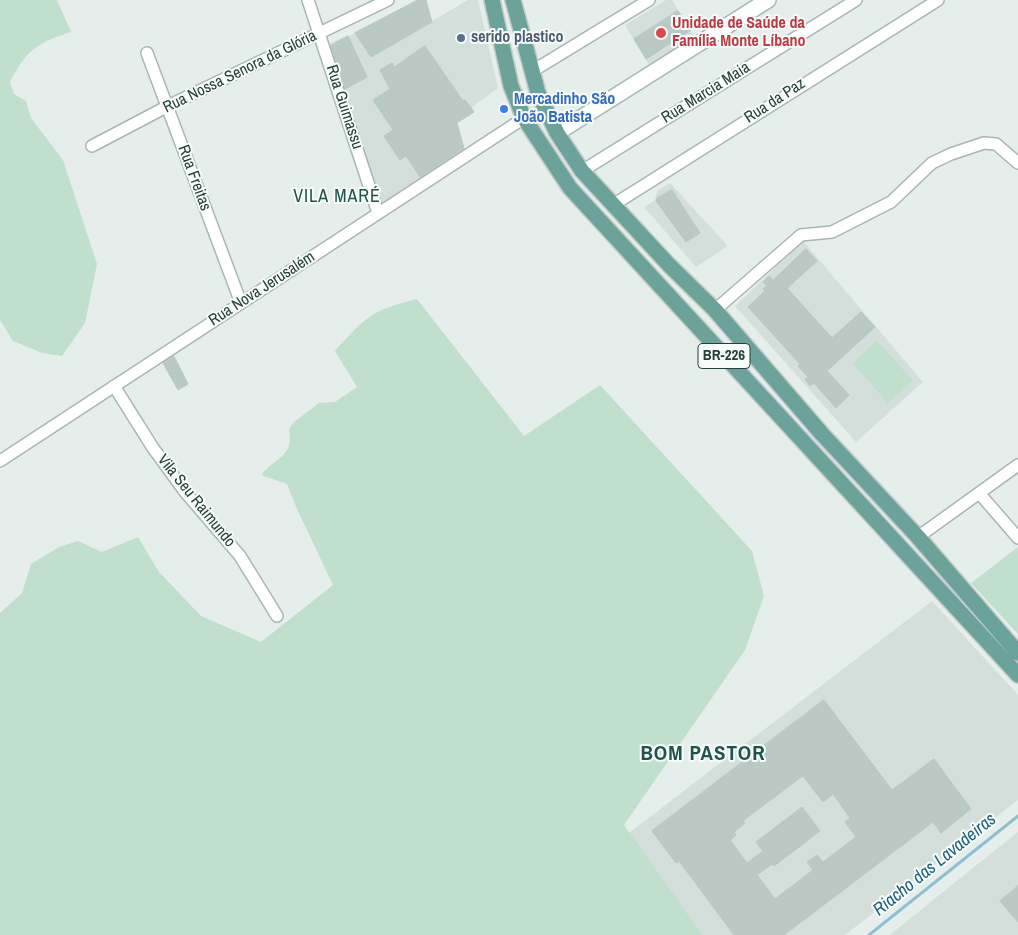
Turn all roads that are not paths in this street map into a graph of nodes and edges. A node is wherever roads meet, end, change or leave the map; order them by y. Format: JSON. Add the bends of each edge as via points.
{"nodes":[{"id":1,"x":308,"y":0,"type":"edge"},
{"id":2,"x":388,"y":0,"type":"edge"},
{"id":3,"x":492,"y":0,"type":"edge"},
{"id":4,"x":513,"y":0,"type":"edge"},
{"id":5,"x":649,"y":0,"type":"edge"},
{"id":6,"x":768,"y":0,"type":"edge"},
{"id":7,"x":856,"y":0,"type":"edge"},
{"id":8,"x":938,"y":0,"type":"edge"},
{"id":9,"x":320,"y":34,"type":"junction"},
{"id":10,"x":147,"y":53,"type":"dead end"},
{"id":11,"x":531,"y":72,"type":"junction"},
{"id":12,"x":168,"y":106,"type":"junction"},
{"id":13,"x":524,"y":118,"type":"junction"},
{"id":14,"x":557,"y":133,"type":"junction"},
{"id":15,"x":92,"y":146,"type":"dead end"},
{"id":16,"x":1018,"y":163,"type":"edge"},
{"id":17,"x":582,"y":170,"type":"junction"},
{"id":18,"x":613,"y":205,"type":"junction"},
{"id":19,"x":378,"y":213,"type":"junction"},
{"id":20,"x":669,"y":265,"type":"junction"},
{"id":21,"x":653,"y":278,"type":"junction"},
{"id":22,"x":240,"y":303,"type":"junction"},
{"id":23,"x":715,"y":310,"type":"junction"},
{"id":24,"x":114,"y":386,"type":"junction"},
{"id":25,"x":0,"y":461,"type":"edge"},
{"id":26,"x":1018,"y":465,"type":"edge"},
{"id":27,"x":979,"y":493,"type":"junction"},
{"id":28,"x":918,"y":537,"type":"junction"},
{"id":29,"x":1018,"y":538,"type":"edge"},
{"id":30,"x":277,"y":616,"type":"dead end"},
{"id":31,"x":1018,"y":654,"type":"edge"},
{"id":32,"x":1018,"y":675,"type":"edge"}],
"edges":[{"from":1,"to":9,"type":"street","name":"Rua Guimassu"},
{"from":2,"to":9,"type":"street","name":"Rua Nossa Senora da Glória"},
{"from":3,"to":13,"type":"main road","number":"BR-226","via":[[511,86]]},
{"from":4,"to":11,"type":"main road","number":"BR-226"},
{"from":5,"to":11,"type":"street"},
{"from":6,"to":14,"type":"street"},
{"from":7,"to":17,"type":"street","name":"Rua Marcia Maia"},
{"from":8,"to":18,"type":"street","name":"Rua da Paz"},
{"from":9,"to":12,"type":"street","name":"Rua Nossa Senora da Glória"},
{"from":9,"to":19,"type":"street","name":"Rua Guimassu"},
{"from":10,"to":12,"type":"street","name":"Rua Freitas"},
{"from":11,"to":14,"type":"main road","number":"BR-226"},
{"from":12,"to":15,"type":"street","name":"Rua Nossa Senora da Glória"},
{"from":12,"to":22,"type":"street","name":"Rua Freitas"},
{"from":13,"to":19,"type":"street","name":"Rua Nova Jerusalém"},
{"from":13,"to":21,"type":"main road","number":"BR-226","via":[[570,188]]},
{"from":14,"to":17,"type":"main road","number":"BR-226"},
{"from":16,"to":23,"type":"street","via":[[996,144],[984,143],[932,163],[891,202],[832,232],[801,235]]},
{"from":17,"to":18,"type":"main road","number":"BR-226"},
{"from":18,"to":20,"type":"main road","number":"BR-226"},
{"from":19,"to":22,"type":"street","name":"Rua Nova Jerusalém"},
{"from":20,"to":21,"type":"main road"},
{"from":20,"to":23,"type":"main road","number":"BR-226"},
{"from":21,"to":32,"type":"main road","number":"BR-226"},
{"from":22,"to":24,"type":"street","name":"Rua Nova Jerusalém"},
{"from":23,"to":28,"type":"main road","number":"BR-226","via":[[822,434]]},
{"from":24,"to":25,"type":"street","name":"Rua Nova Jerusalém"},
{"from":24,"to":30,"type":"street","name":"Vila Seu Raimundo","via":[[152,448],[240,556]]},
{"from":26,"to":27,"type":"street"},
{"from":27,"to":28,"type":"street"},
{"from":27,"to":29,"type":"street"},
{"from":28,"to":31,"type":"main road","number":"BR-226"}]}
